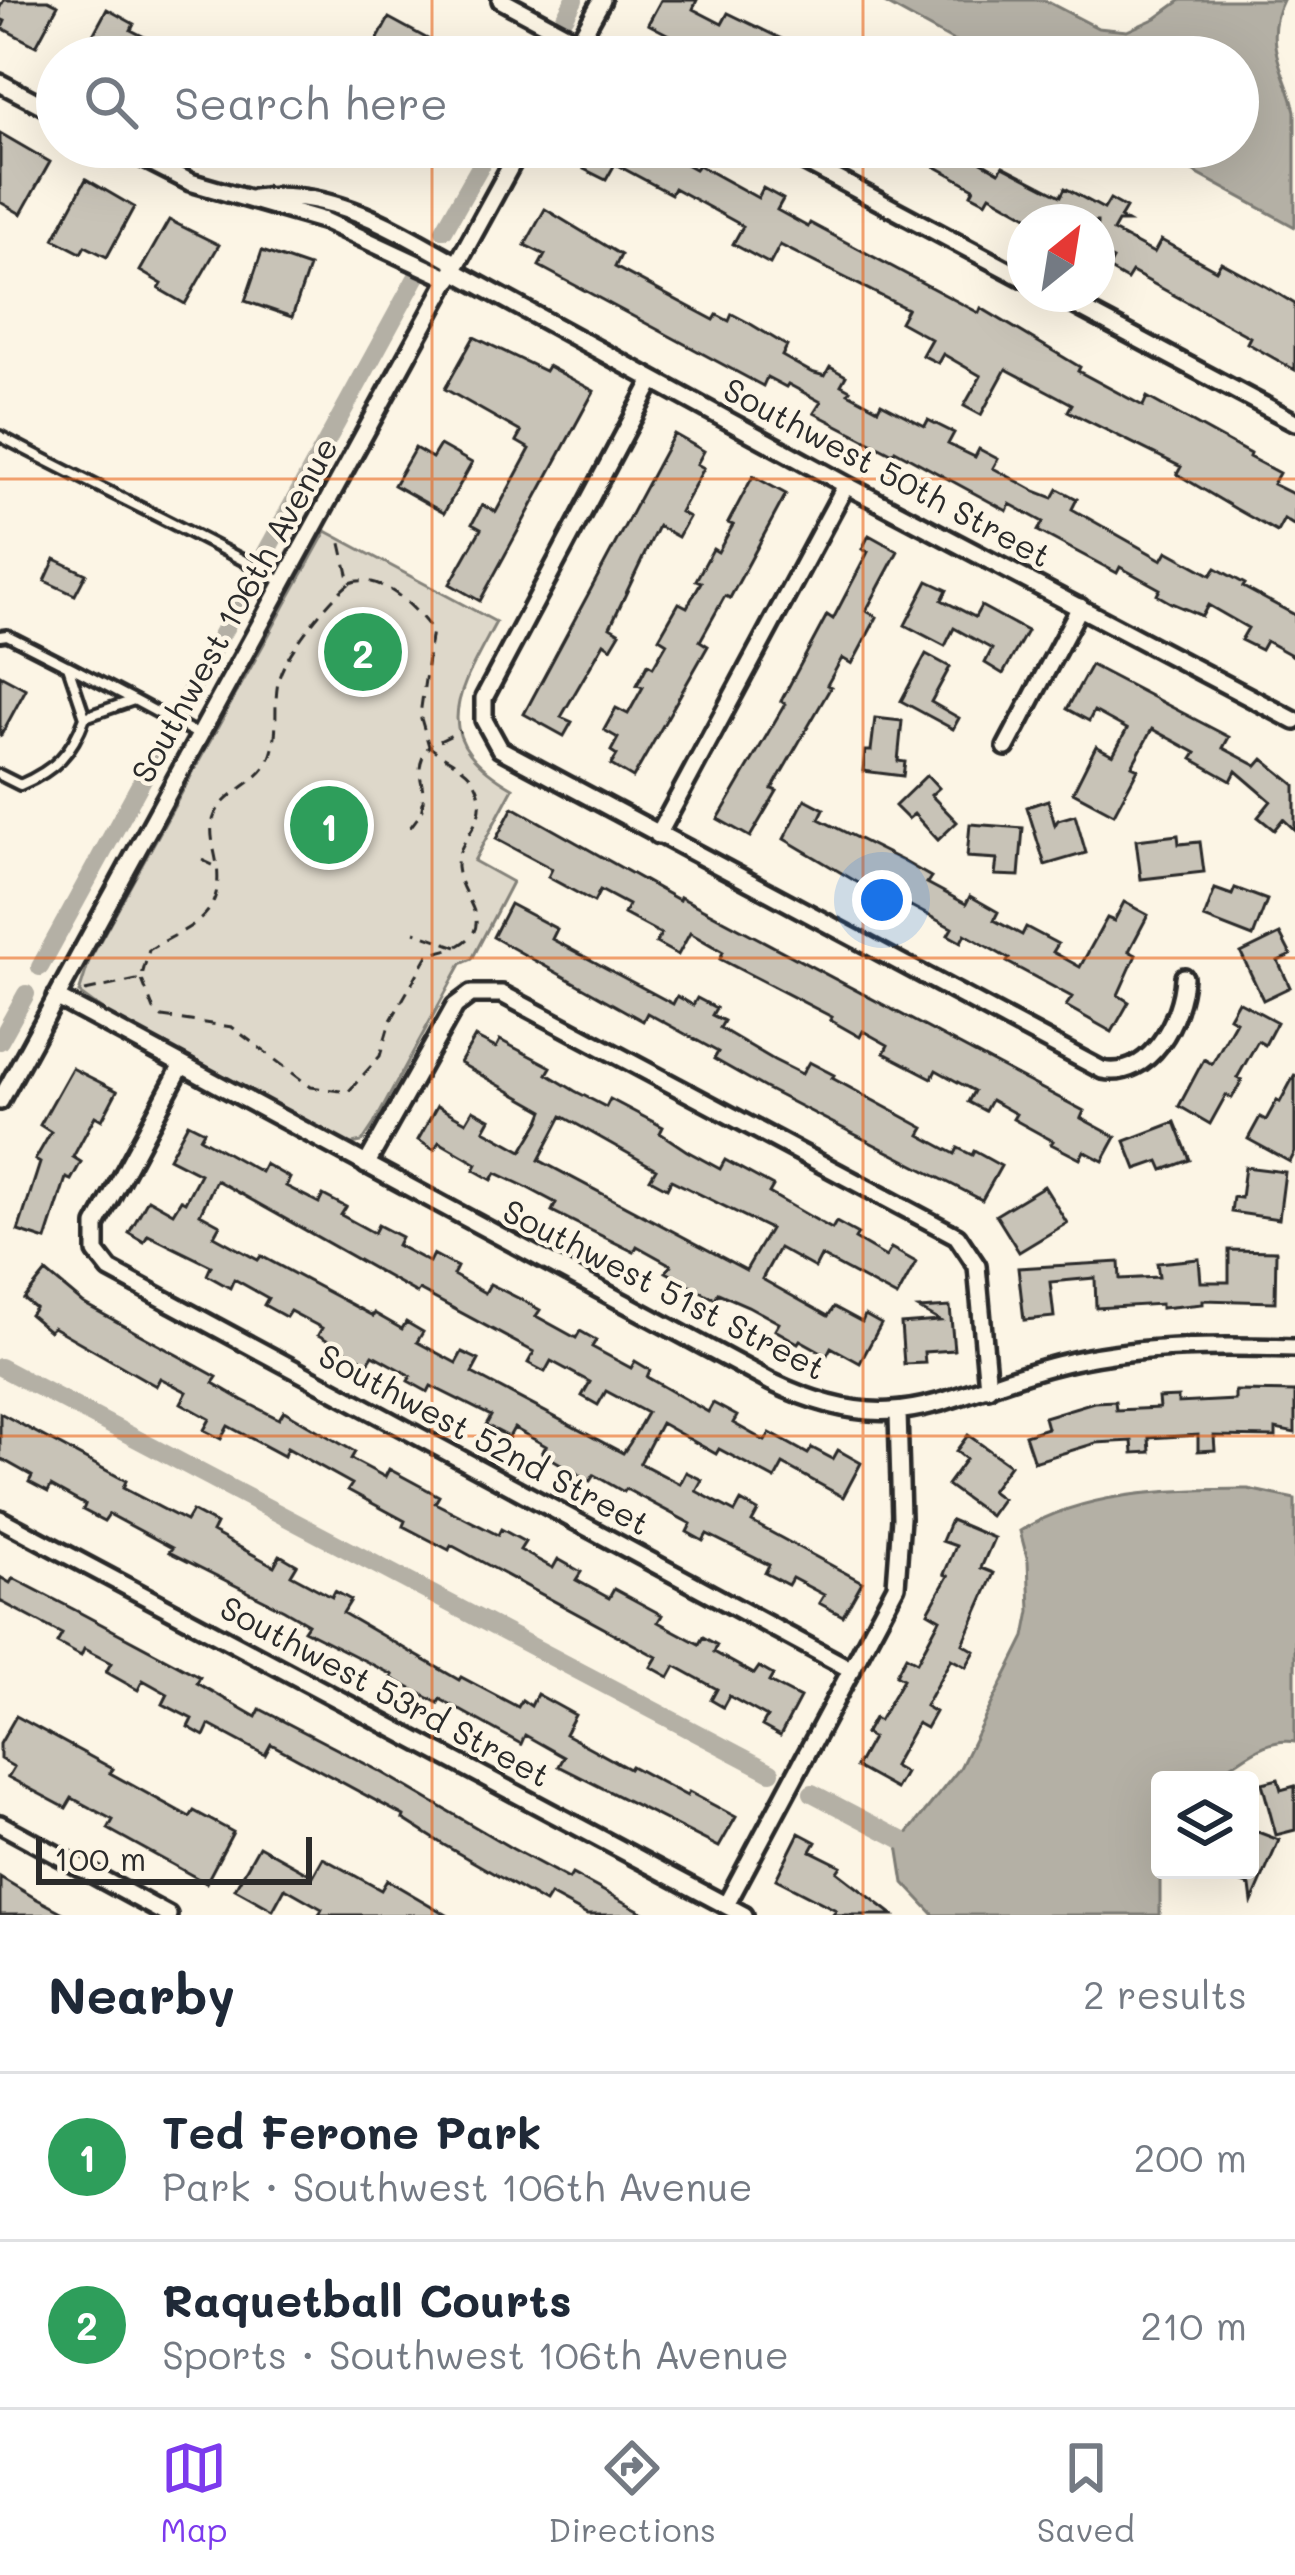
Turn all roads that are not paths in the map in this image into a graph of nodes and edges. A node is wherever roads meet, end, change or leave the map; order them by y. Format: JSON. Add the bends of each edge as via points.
{"nodes":[{"id":1,"x":501,"y":0,"type":"edge"},
{"id":2,"x":602,"y":0,"type":"edge"},
{"id":3,"x":555,"y":36,"type":"edge"},
{"id":4,"x":581,"y":36,"type":"edge"},
{"id":5,"x":0,"y":82,"type":"edge"},
{"id":6,"x":36,"y":102,"type":"edge"},
{"id":7,"x":162,"y":168,"type":"edge"},
{"id":8,"x":510,"y":168,"type":"edge"},
{"id":9,"x":816,"y":168,"type":"edge"},
{"id":10,"x":251,"y":199,"type":"junction"},
{"id":11,"x":352,"y":210,"type":"junction"},
{"id":12,"x":344,"y":229,"type":"junction"},
{"id":13,"x":1007,"y":269,"type":"edge"},
{"id":14,"x":454,"y":271,"type":"junction"},
{"id":15,"x":1088,"y":312,"type":"edge"},
{"id":16,"x":653,"y":380,"type":"junction"},
{"id":17,"x":1295,"y":422,"type":"edge"},
{"id":18,"x":0,"y":436,"type":"edge"},
{"id":19,"x":846,"y":485,"type":"junction"},
{"id":20,"x":282,"y":581,"type":"junction"},
{"id":21,"x":1080,"y":607,"type":"junction"},
{"id":22,"x":0,"y":636,"type":"edge"},
{"id":23,"x":68,"y":665,"type":"junction"},
{"id":24,"x":134,"y":700,"type":"junction"},
{"id":25,"x":85,"y":716,"type":"junction"},
{"id":26,"x":1295,"y":721,"type":"edge"},
{"id":27,"x":199,"y":735,"type":"junction"},
{"id":28,"x":1006,"y":747,"type":"dead end"},
{"id":29,"x":0,"y":775,"type":"edge"},
{"id":30,"x":658,"y":835,"type":"junction"},
{"id":31,"x":1184,"y":977,"type":"dead end"},
{"id":32,"x":56,"y":997,"type":"junction"},
{"id":33,"x":181,"y":1067,"type":"junction"},
{"id":34,"x":0,"y":1101,"type":"edge"},
{"id":35,"x":366,"y":1165,"type":"junction"},
{"id":36,"x":1295,"y":1348,"type":"edge"},
{"id":37,"x":988,"y":1388,"type":"junction"},
{"id":38,"x":898,"y":1413,"type":"junction"},
{"id":39,"x":0,"y":1519,"type":"edge"},
{"id":40,"x":853,"y":1670,"type":"junction"},
{"id":41,"x":0,"y":1824,"type":"edge"},
{"id":42,"x":726,"y":1905,"type":"junction"},
{"id":43,"x":168,"y":1915,"type":"edge"},
{"id":44,"x":744,"y":1915,"type":"edge"}],
"edges":[{"from":1,"to":3,"type":"street"},
{"from":2,"to":4,"type":"street"},
{"from":5,"to":6,"type":"street"},
{"from":7,"to":10,"type":"street","name":"Southwest 50th Street"},
{"from":8,"to":14,"type":"street","name":"Southwest 106th Avenue"},
{"from":9,"to":13,"type":"street"},
{"from":10,"to":11,"type":"street","name":"Southwest 50th Street","via":[[294,197]]},
{"from":10,"to":12,"type":"street","name":"Southwest 50th Street"},
{"from":11,"to":12,"type":"lane"},
{"from":11,"to":14,"type":"street","name":"Southwest 50th Street"},
{"from":12,"to":14,"type":"street","name":"Southwest 50th Street"},
{"from":14,"to":16,"type":"street","name":"Southwest 50th Street"},
{"from":14,"to":20,"type":"street","name":"Southwest 106th Avenue"},
{"from":15,"to":17,"type":"street"},
{"from":16,"to":19,"type":"street","name":"Southwest 50th Street"},
{"from":16,"to":30,"type":"street","via":[[483,709],[487,729],[510,757]]},
{"from":18,"to":20,"type":"lane"},
{"from":19,"to":21,"type":"street","name":"Southwest 50th Street"},
{"from":19,"to":30,"type":"street"},
{"from":20,"to":27,"type":"street","name":"Southwest 106th Avenue"},
{"from":21,"to":26,"type":"street","name":"Southwest 50th Street"},
{"from":21,"to":28,"type":"street"},
{"from":22,"to":23,"type":"lane"},
{"from":23,"to":24,"type":"lane"},
{"from":23,"to":25,"type":"lane"},
{"from":24,"to":25,"type":"lane"},
{"from":24,"to":27,"type":"lane"},
{"from":25,"to":29,"type":"lane","via":[[66,757],[46,774],[20,785]]},
{"from":27,"to":32,"type":"street","name":"Southwest 106th Avenue"},
{"from":30,"to":31,"type":"street","via":[[1102,1070],[1126,1071],[1147,1060],[1179,1004]]},
{"from":32,"to":33,"type":"street","name":"Southwest 51st Street"},
{"from":32,"to":34,"type":"street","name":"Southwest 106th Avenue"},
{"from":33,"to":35,"type":"street","name":"Southwest 51st Street"},
{"from":33,"to":40,"type":"street","name":"Southwest 52nd Street","via":[[94,1232],[96,1252],[120,1276]]},
{"from":35,"to":37,"type":"street","via":[[449,1015],[471,994],[502,994],[943,1227],[977,1266]]},
{"from":35,"to":38,"type":"street","name":"Southwest 51st Street","via":[[804,1397]]},
{"from":36,"to":37,"type":"street","name":"Southwest 51st Street","via":[[1118,1353]]},
{"from":37,"to":38,"type":"street","name":"Southwest 51st Street"},
{"from":38,"to":40,"type":"street","via":[[896,1586]]},
{"from":39,"to":42,"type":"street","name":"Southwest 53rd Street"},
{"from":40,"to":42,"type":"street"},
{"from":41,"to":43,"type":"street"},
{"from":42,"to":44,"type":"street","name":"Southwest 53rd Street"}]}
